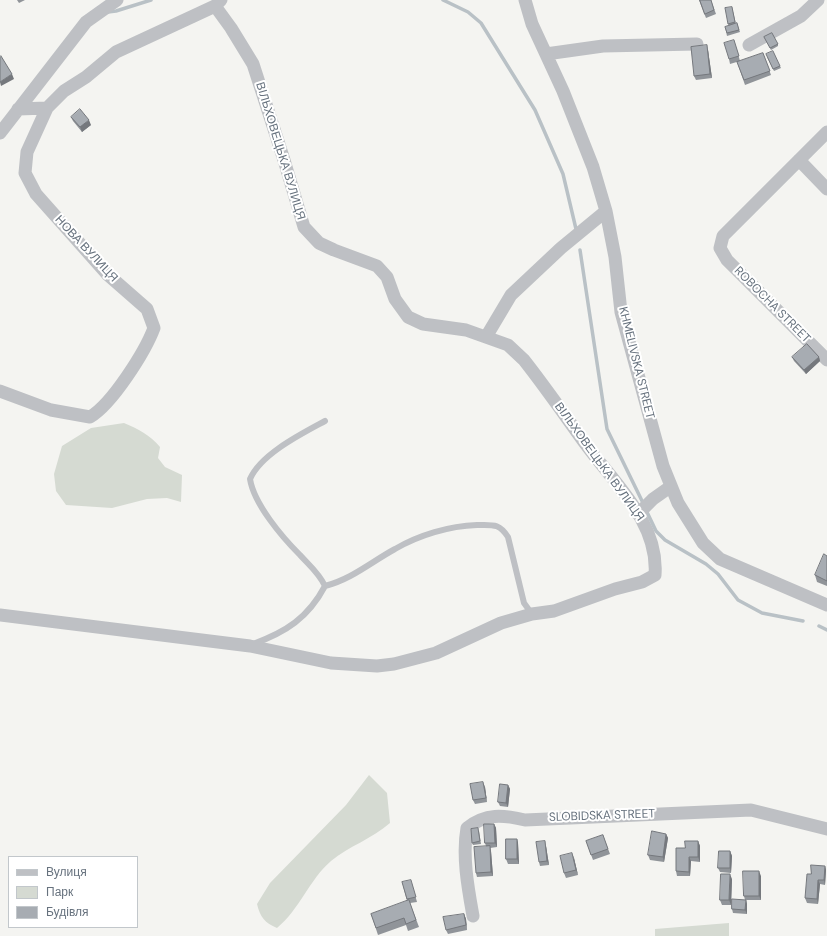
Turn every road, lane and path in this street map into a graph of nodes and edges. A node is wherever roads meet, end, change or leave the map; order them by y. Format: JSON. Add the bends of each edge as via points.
{"nodes":[{"id":1,"x":117,"y":0,"type":"edge"},
{"id":2,"x":525,"y":0,"type":"edge"},
{"id":3,"x":818,"y":0,"type":"edge"},
{"id":4,"x":218,"y":3,"type":"edge"},
{"id":5,"x":697,"y":44,"type":"dead end"},
{"id":6,"x":749,"y":45,"type":"dead end"},
{"id":7,"x":546,"y":54,"type":"junction"},
{"id":8,"x":47,"y":108,"type":"junction"},
{"id":9,"x":18,"y":109,"type":"junction"},
{"id":10,"x":827,"y":132,"type":"edge"},
{"id":11,"x":0,"y":133,"type":"edge"},
{"id":12,"x":800,"y":160,"type":"junction"},
{"id":13,"x":827,"y":189,"type":"edge"},
{"id":14,"x":606,"y":210,"type":"junction"},
{"id":15,"x":486,"y":337,"type":"junction"},
{"id":16,"x":827,"y":360,"type":"edge"},
{"id":17,"x":0,"y":392,"type":"edge"},
{"id":18,"x":325,"y":421,"type":"dead end"},
{"id":19,"x":670,"y":487,"type":"junction"},
{"id":20,"x":640,"y":512,"type":"junction"},
{"id":21,"x":325,"y":586,"type":"junction"},
{"id":22,"x":827,"y":605,"type":"edge"},
{"id":23,"x":532,"y":614,"type":"junction"},
{"id":24,"x":0,"y":615,"type":"edge"},
{"id":25,"x":250,"y":646,"type":"junction"},
{"id":26,"x":827,"y":829,"type":"edge"},
{"id":27,"x":473,"y":916,"type":"dead end"}],
"edges":[{"from":1,"to":9,"type":"street","via":[[86,22]]},
{"from":2,"to":7,"type":"street","name":"KHMELIVSKA STREET","via":[[532,24]]},
{"from":3,"to":6,"type":"street","via":[[801,16]]},
{"from":4,"to":8,"type":"street","via":[[116,52],[64,91]]},
{"from":4,"to":15,"type":"street","name":"ВІЛЬХОВЕЦЬКА ВУЛИЦЯ","via":[[253,64],[304,227],[319,243],[377,266],[387,277],[395,299],[408,316],[423,324],[466,330]]},
{"from":5,"to":7,"type":"street","via":[[603,46]]},
{"from":7,"to":14,"type":"street","name":"KHMELIVSKA STREET","via":[[594,167]]},
{"from":8,"to":9,"type":"street"},
{"from":8,"to":17,"type":"street","name":"НОВА ВУЛИЦЯ","via":[[27,152],[25,173],[36,194],[107,274],[147,309],[154,328],[150,339],[110,399],[100,411],[90,417],[52,410]]},
{"from":9,"to":11,"type":"street"},
{"from":10,"to":12,"type":"street"},
{"from":12,"to":13,"type":"street"},
{"from":12,"to":16,"type":"street","name":"ROBOCHA STREET","via":[[723,236],[720,248],[727,260]]},
{"from":14,"to":15,"type":"street","via":[[510,295]]},
{"from":14,"to":19,"type":"street","name":"KHMELIVSKA STREET","via":[[615,257],[621,312]]},
{"from":15,"to":20,"type":"street","name":"ВІЛЬХОВЕЦЬКА ВУЛИЦЯ","via":[[508,345],[524,360]]},
{"from":18,"to":21,"type":"lane","via":[[285,444],[262,463],[250,479],[252,489],[270,519],[298,554],[321,576]]},
{"from":19,"to":20,"type":"street"},
{"from":19,"to":22,"type":"street","name":"KHMELIVSKA STREET","via":[[709,550],[733,565]]},
{"from":20,"to":23,"type":"street","name":"ВІЛЬХОВЕЦЬКА ВУЛИЦЯ","via":[[652,544],[655,575],[642,582],[554,611]]},
{"from":21,"to":23,"type":"lane","via":[[351,576],[395,549],[428,534],[466,526],[493,525],[502,528],[508,537],[524,603]]},
{"from":21,"to":25,"type":"lane","via":[[316,602],[302,618],[276,636]]},
{"from":23,"to":25,"type":"street","name":"ВІЛЬХОВЕЦЬКА ВУЛИЦЯ","via":[[501,623],[436,653],[377,666],[332,663]]},
{"from":24,"to":25,"type":"street","name":"ВІЛЬХОВЕЦЬКА ВУЛИЦЯ"},
{"from":26,"to":27,"type":"street","name":"SLOBIDSKA STREET","via":[[751,810],[525,820],[502,815],[483,819],[467,828],[465,837],[468,890]]}]}
